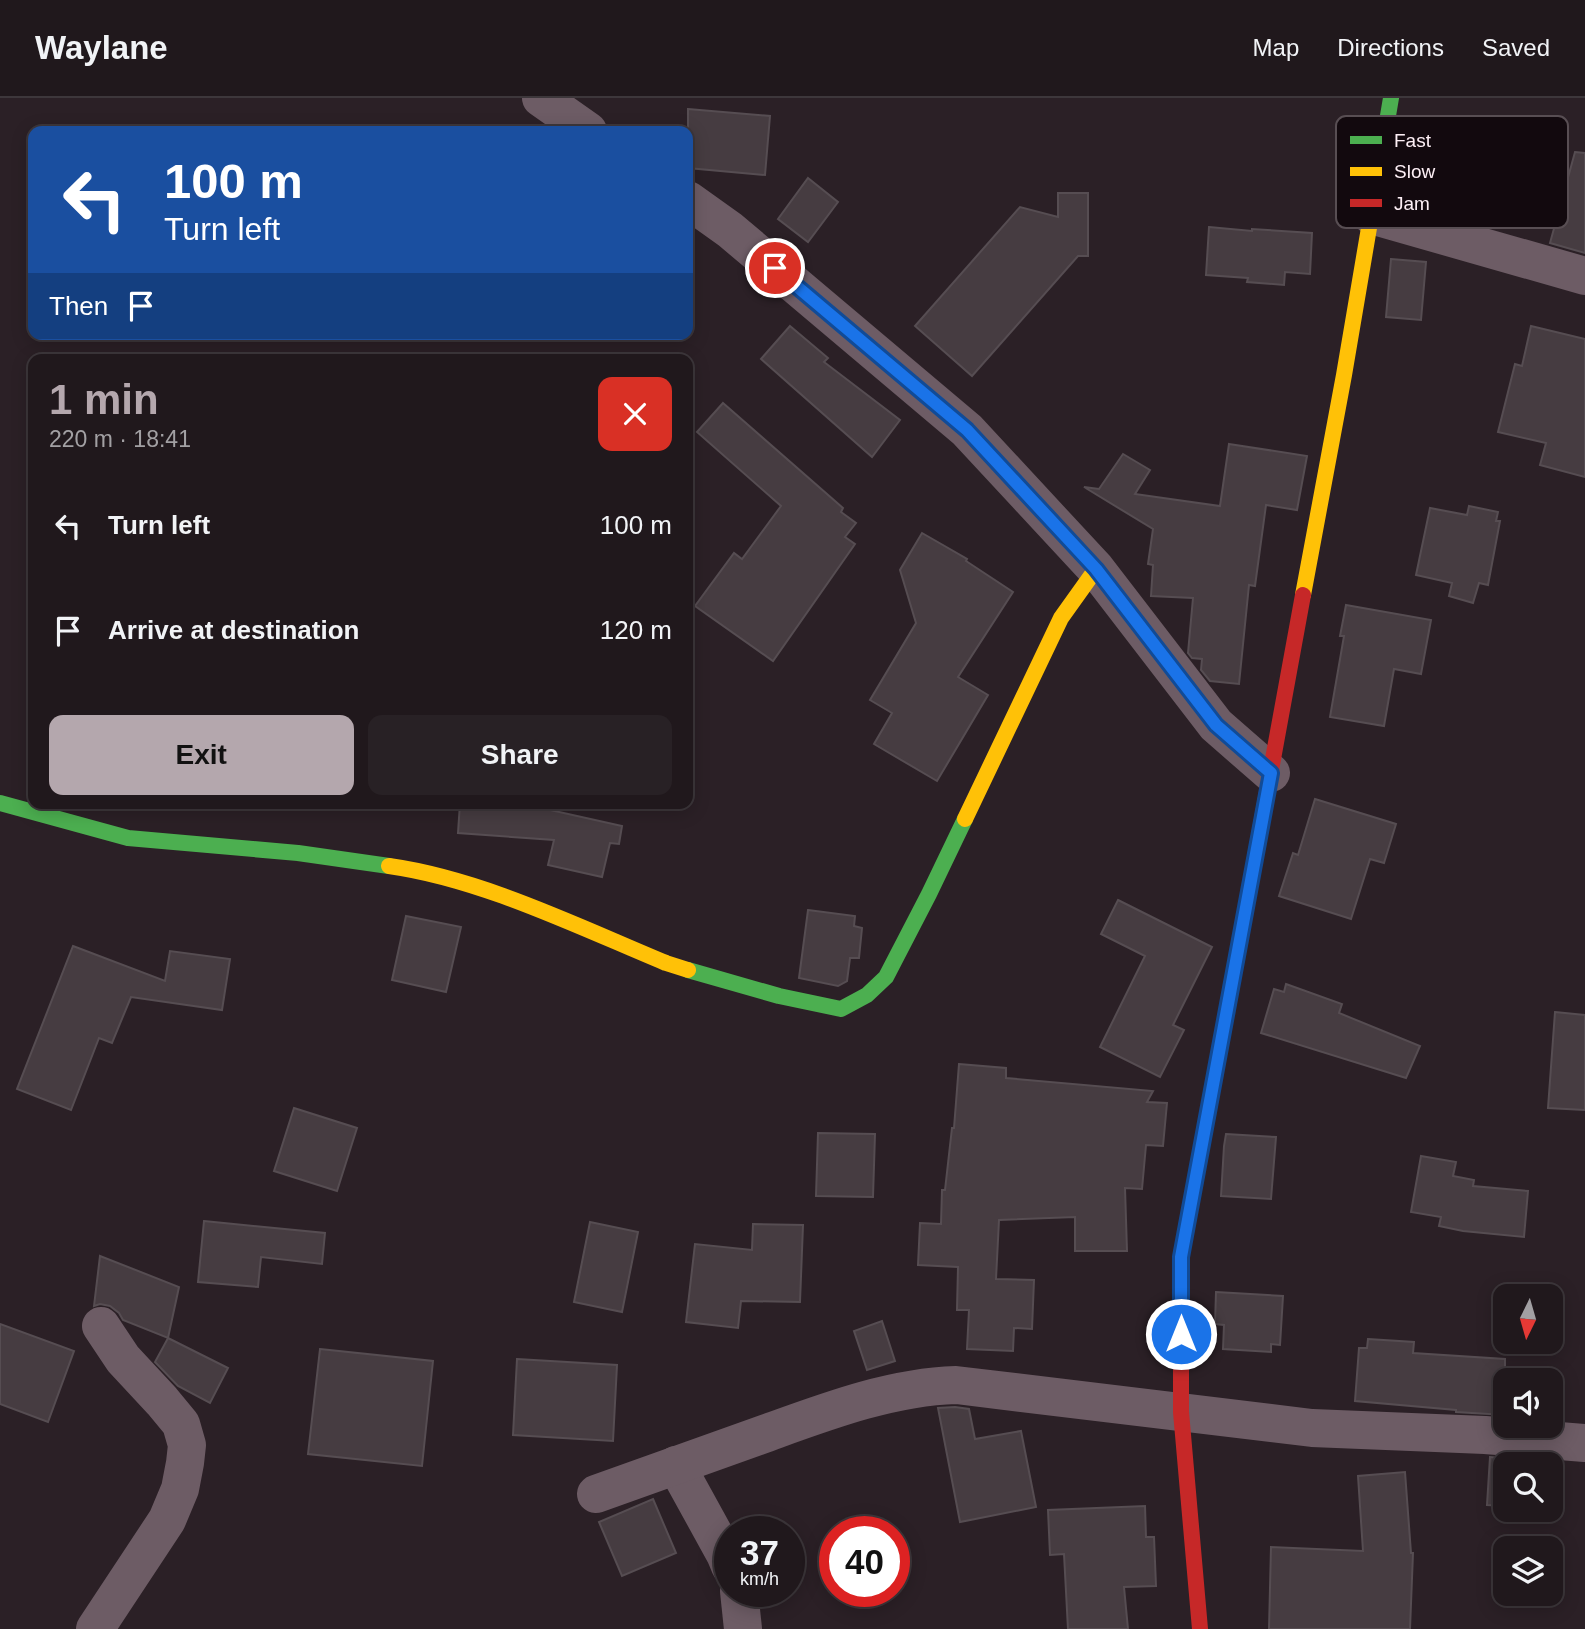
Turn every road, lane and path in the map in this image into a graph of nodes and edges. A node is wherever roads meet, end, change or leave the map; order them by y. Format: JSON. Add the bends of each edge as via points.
{"nodes":[{"id":1,"x":541,"y":98,"type":"edge"},
{"id":2,"x":1391,"y":98,"type":"edge"},
{"id":3,"x":1388,"y":116,"type":"edge"},
{"id":4,"x":581,"y":126,"type":"edge"},
{"id":5,"x":693,"y":204,"type":"edge"},
{"id":6,"x":1369,"y":228,"type":"edge"},
{"id":7,"x":1417,"y":228,"type":"edge"},
{"id":8,"x":1585,"y":276,"type":"edge"},
{"id":9,"x":1096,"y":569,"type":"junction"},
{"id":10,"x":1271,"y":773,"type":"junction"},
{"id":11,"x":0,"y":803,"type":"edge"},
{"id":12,"x":101,"y":1326,"type":"dead end"},
{"id":13,"x":1181,"y":1412,"type":"junction"},
{"id":14,"x":1585,"y":1443,"type":"edge"},
{"id":15,"x":676,"y":1465,"type":"junction"},
{"id":16,"x":596,"y":1494,"type":"dead end"},
{"id":17,"x":714,"y":1534,"type":"edge"},
{"id":18,"x":741,"y":1607,"type":"edge"},
{"id":19,"x":94,"y":1629,"type":"edge"},
{"id":20,"x":743,"y":1629,"type":"edge"},
{"id":21,"x":1200,"y":1629,"type":"edge"}],
"edges":[{"from":1,"to":4,"type":"street"},
{"from":2,"to":3,"type":"street"},
{"from":5,"to":9,"type":"street","via":[[967,430]]},
{"from":6,"to":10,"type":"street"},
{"from":7,"to":8,"type":"street"},
{"from":9,"to":10,"type":"street","via":[[1216,725]]},
{"from":9,"to":11,"type":"street","via":[[1061,618],[886,978],[841,1009],[666,963],[528,906],[412,869],[298,853],[128,838]]},
{"from":10,"to":13,"type":"street","via":[[1181,1257]]},
{"from":12,"to":19,"type":"street","via":[[123,1359],[181,1424],[187,1445],[180,1489],[167,1520]]},
{"from":13,"to":14,"type":"street","via":[[1312,1428]]},
{"from":13,"to":15,"type":"street","via":[[936,1385],[799,1421]]},
{"from":13,"to":21,"type":"street"},
{"from":15,"to":16,"type":"street"},
{"from":15,"to":17,"type":"street"},
{"from":18,"to":20,"type":"street"}]}
